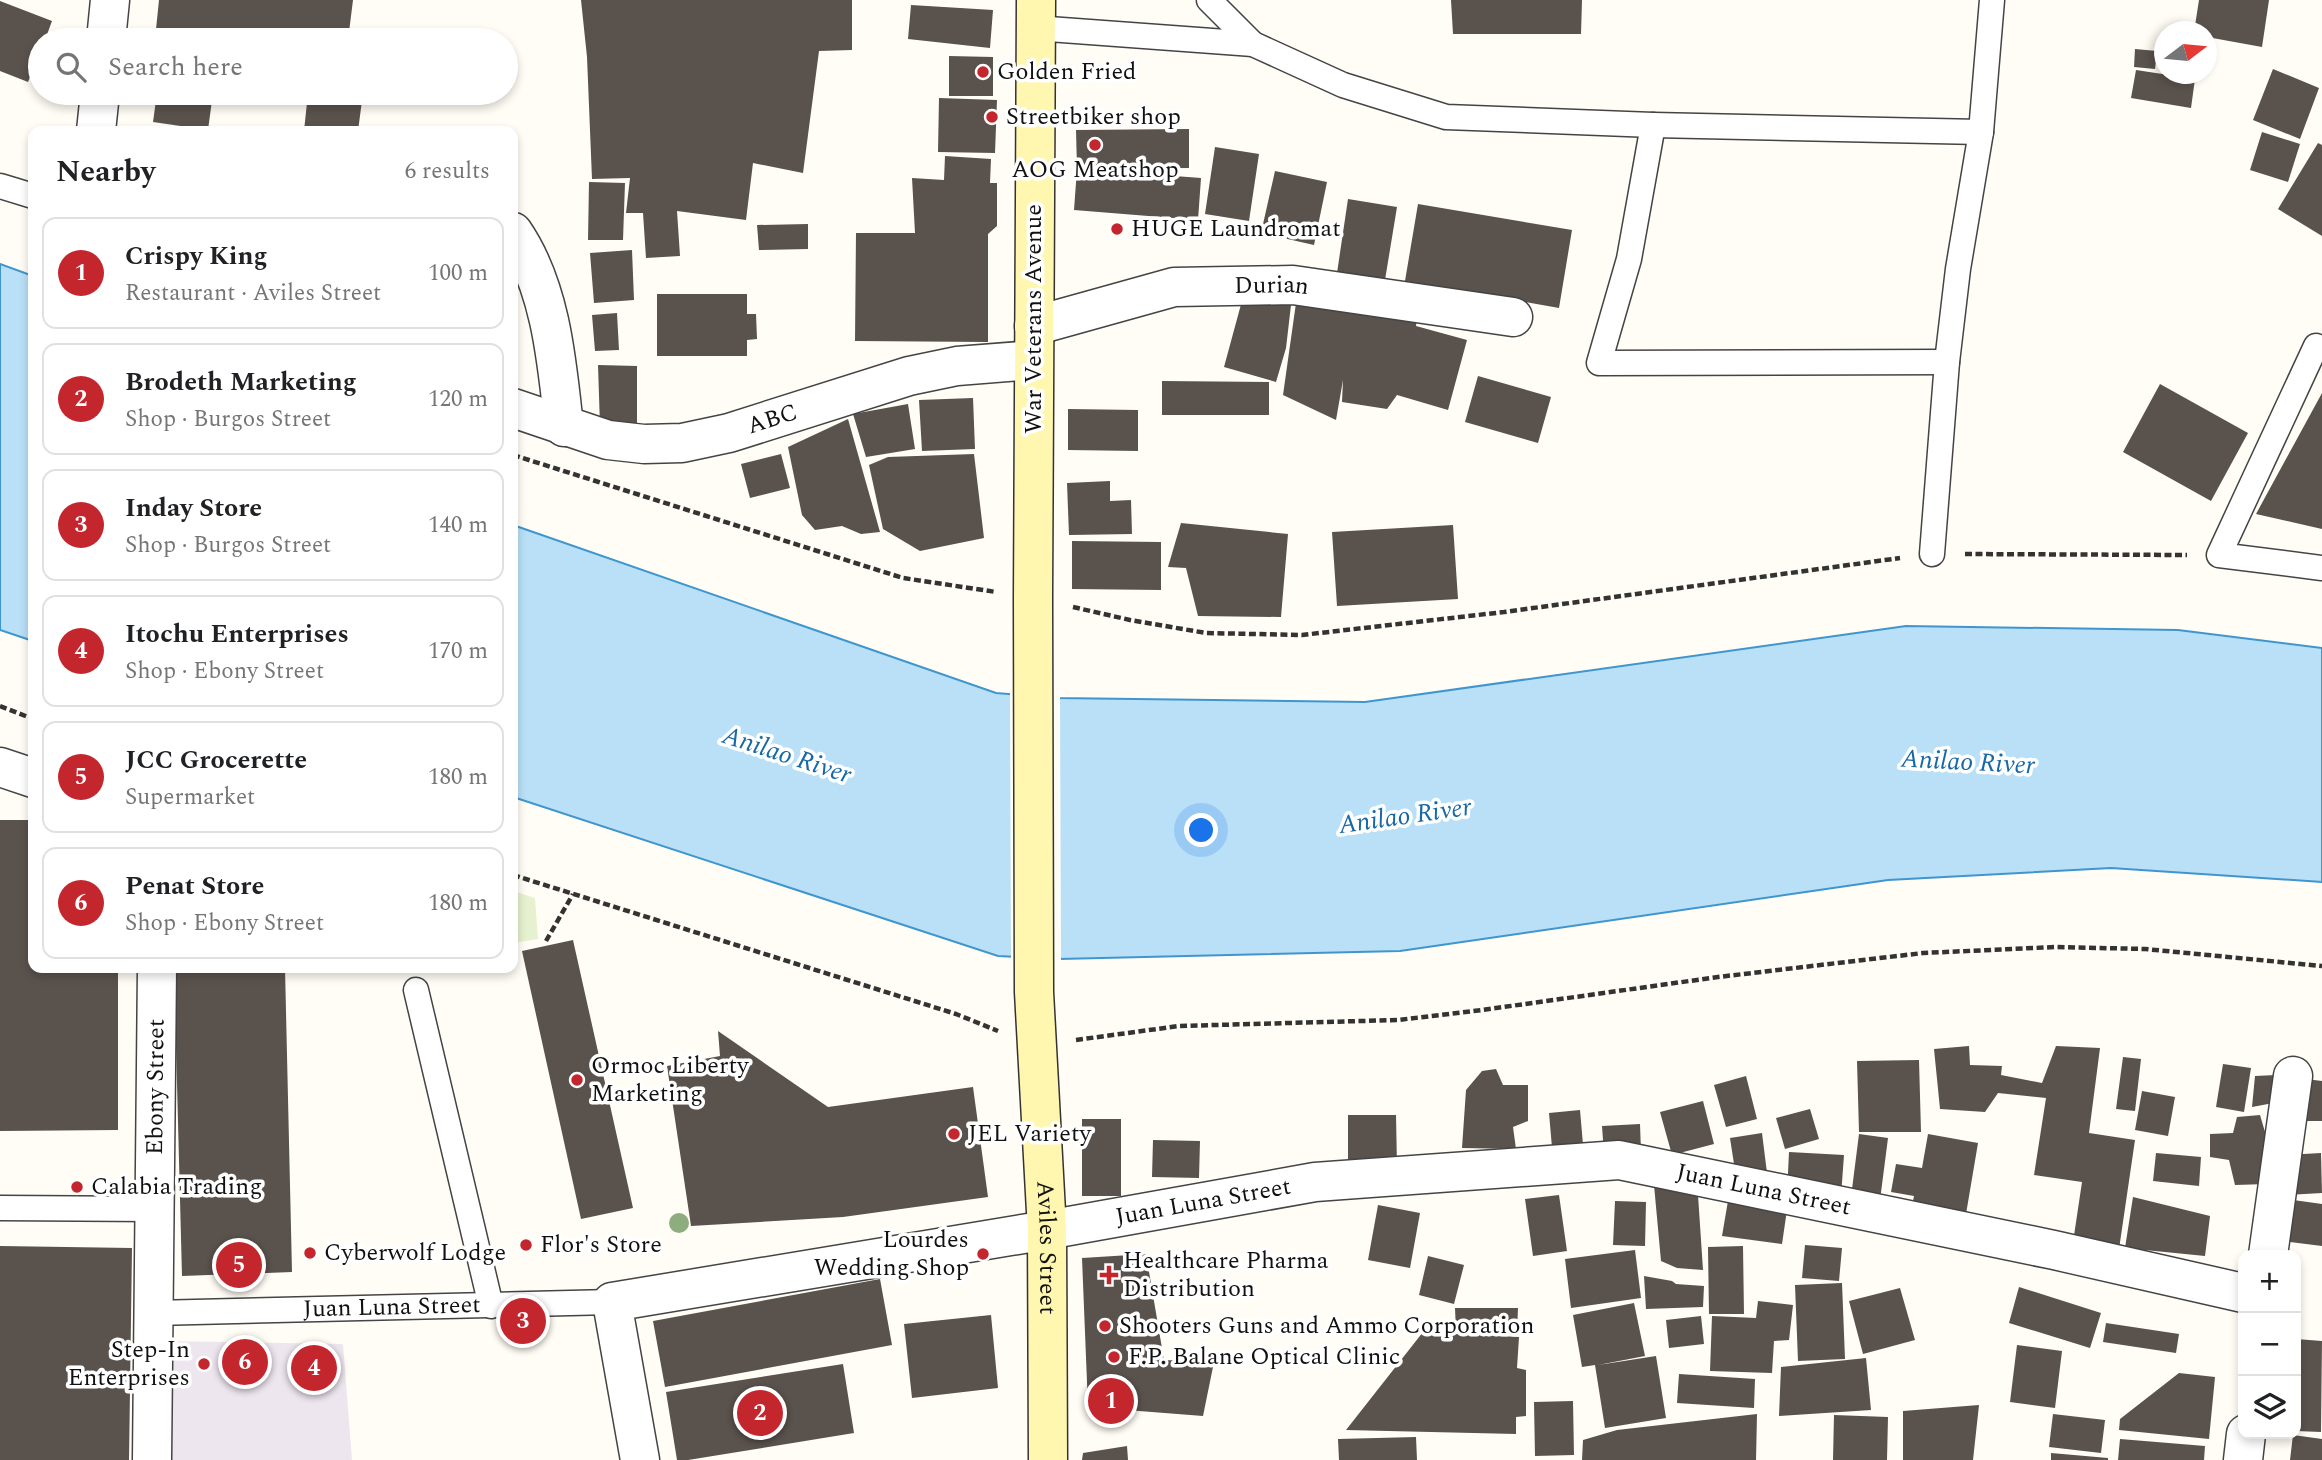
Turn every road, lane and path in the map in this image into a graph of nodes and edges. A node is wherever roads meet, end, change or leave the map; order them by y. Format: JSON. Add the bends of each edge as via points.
{"nodes":[{"id":1,"x":110,"y":0,"type":"edge"},
{"id":2,"x":1209,"y":0,"type":"edge"},
{"id":3,"x":1992,"y":0,"type":"edge"},
{"id":4,"x":1035,"y":14,"type":"edge"},
{"id":5,"x":107,"y":28,"type":"edge"},
{"id":6,"x":1253,"y":44,"type":"junction"},
{"id":7,"x":99,"y":105,"type":"edge"},
{"id":8,"x":1653,"y":125,"type":"junction"},
{"id":9,"x":97,"y":126,"type":"edge"},
{"id":10,"x":1981,"y":132,"type":"junction"},
{"id":11,"x":0,"y":186,"type":"edge"},
{"id":12,"x":28,"y":194,"type":"edge"},
{"id":13,"x":518,"y":241,"type":"edge"},
{"id":14,"x":1513,"y":317,"type":"dead end"},
{"id":15,"x":1033,"y":343,"type":"junction"},
{"id":16,"x":2316,"y":346,"type":"dead end"},
{"id":17,"x":1947,"y":362,"type":"junction"},
{"id":18,"x":518,"y":410,"type":"edge"},
{"id":19,"x":564,"y":427,"type":"junction"},
{"id":20,"x":518,"y":457,"type":"edge"},
{"id":21,"x":1932,"y":554,"type":"junction"},
{"id":22,"x":2219,"y":555,"type":"junction"},
{"id":23,"x":2322,"y":568,"type":"edge"},
{"id":24,"x":1033,"y":598,"type":"junction"},
{"id":25,"x":0,"y":706,"type":"edge"},
{"id":26,"x":28,"y":717,"type":"edge"},
{"id":27,"x":0,"y":767,"type":"edge"},
{"id":28,"x":28,"y":776,"type":"edge"},
{"id":29,"x":518,"y":877,"type":"edge"},
{"id":30,"x":573,"y":894,"type":"junction"},
{"id":31,"x":546,"y":941,"type":"dead end"},
{"id":32,"x":2322,"y":967,"type":"edge"},
{"id":33,"x":157,"y":973,"type":"edge"},
{"id":34,"x":416,"y":990,"type":"dead end"},
{"id":35,"x":1034,"y":992,"type":"joint"},
{"id":36,"x":1036,"y":1038,"type":"junction"},
{"id":37,"x":2293,"y":1076,"type":"dead end"},
{"id":38,"x":0,"y":1208,"type":"edge"},
{"id":39,"x":155,"y":1209,"type":"junction"},
{"id":40,"x":1047,"y":1230,"type":"junction"},
{"id":41,"x":2269,"y":1250,"type":"edge"},
{"id":42,"x":2238,"y":1292,"type":"edge"},
{"id":43,"x":612,"y":1302,"type":"junction"},
{"id":44,"x":491,"y":1306,"type":"junction"},
{"id":45,"x":154,"y":1313,"type":"junction"},
{"id":46,"x":2245,"y":1439,"type":"edge"},
{"id":47,"x":152,"y":1460,"type":"edge"},
{"id":48,"x":640,"y":1460,"type":"edge"},
{"id":49,"x":1048,"y":1460,"type":"edge"},
{"id":50,"x":2243,"y":1460,"type":"edge"}],
"edges":[{"from":1,"to":5,"type":"street"},
{"from":2,"to":6,"type":"lane"},
{"from":3,"to":10,"type":"lane"},
{"from":4,"to":6,"type":"lane"},
{"from":4,"to":15,"type":"main road","name":"War Veterans Avenue"},
{"from":6,"to":8,"type":"lane","via":[[1343,85],[1446,117]]},
{"from":7,"to":9,"type":"street"},
{"from":8,"to":10,"type":"lane"},
{"from":8,"to":17,"type":"lane","via":[[1629,259],[1599,363]]},
{"from":10,"to":17,"type":"lane"},
{"from":11,"to":12,"type":"lane"},
{"from":13,"to":19,"type":"street","via":[[531,264],[546,313]]},
{"from":14,"to":15,"type":"street","name":"Durian","via":[[1293,285],[1174,287]]},
{"from":15,"to":19,"type":"street","name":"ABC","via":[[682,443],[608,440]]},
{"from":15,"to":24,"type":"main road","name":"War Veterans Avenue"},
{"from":16,"to":22,"type":"lane"},
{"from":17,"to":21,"type":"lane"},
{"from":18,"to":19,"type":"street","name":"ABC"},
{"from":20,"to":24,"type":"path","via":[[903,578]]},
{"from":21,"to":22,"type":"path"},
{"from":21,"to":24,"type":"path","via":[[1302,635],[1206,633]]},
{"from":22,"to":23,"type":"lane"},
{"from":24,"to":35,"type":"main road","name":"War Veterans Avenue"},
{"from":25,"to":26,"type":"path"},
{"from":27,"to":28,"type":"street"},
{"from":29,"to":30,"type":"path"},
{"from":30,"to":31,"type":"path"},
{"from":30,"to":36,"type":"path","via":[[998,1031]]},
{"from":32,"to":36,"type":"path","via":[[2145,949],[2056,947],[1923,953],[1398,1020],[1179,1026],[1078,1040]]},
{"from":33,"to":39,"type":"street","name":"Ebony Street"},
{"from":34,"to":44,"type":"lane"},
{"from":35,"to":36,"type":"main road","name":"Aviles Street"},
{"from":36,"to":40,"type":"main road","name":"Aviles Street"},
{"from":37,"to":41,"type":"street"},
{"from":38,"to":39,"type":"lane"},
{"from":39,"to":45,"type":"street","name":"Ebony Street"},
{"from":40,"to":42,"type":"street","name":"Juan Luna Street","via":[[1315,1182],[1619,1160]]},
{"from":40,"to":43,"type":"street","name":"Juan Luna Street"},
{"from":40,"to":49,"type":"main road","name":"Aviles Street"},
{"from":43,"to":44,"type":"lane","name":"Juan Luna Street"},
{"from":43,"to":48,"type":"street"},
{"from":44,"to":45,"type":"lane","name":"Juan Luna Street"},
{"from":45,"to":47,"type":"street","name":"Ebony Street"},
{"from":46,"to":50,"type":"street"}]}
